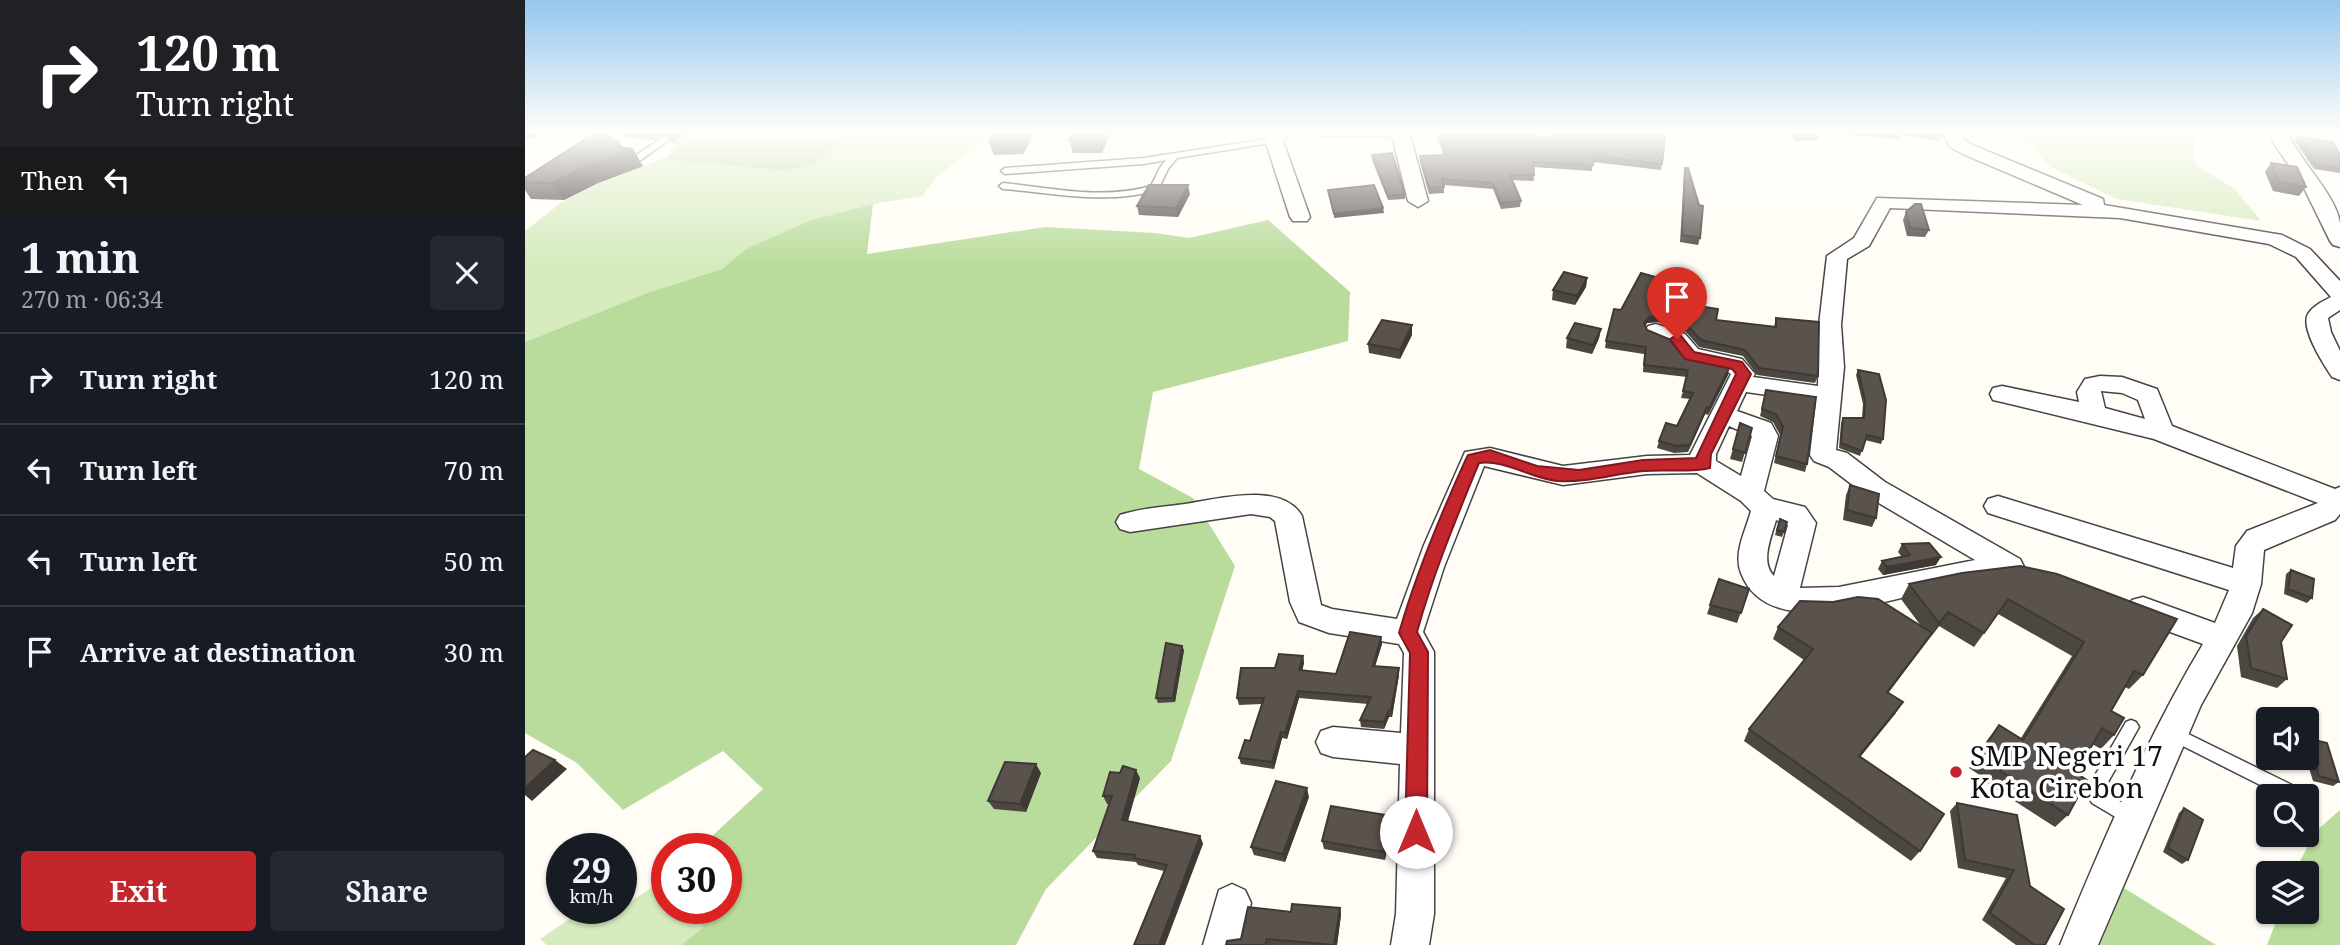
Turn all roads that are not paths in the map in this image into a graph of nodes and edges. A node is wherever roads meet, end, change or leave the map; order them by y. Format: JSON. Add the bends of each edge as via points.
{"nodes":[{"id":1,"x":1161,"y":175,"type":"edge"},
{"id":2,"x":1289,"y":175,"type":"edge"},
{"id":3,"x":1411,"y":175,"type":"edge"},
{"id":4,"x":2028,"y":175,"type":"edge"},
{"id":5,"x":2304,"y":175,"type":"edge"},
{"id":6,"x":1003,"y":186,"type":"dead end"},
{"id":7,"x":1418,"y":201,"type":"dead end"},
{"id":8,"x":2120,"y":212,"type":"junction"},
{"id":9,"x":1300,"y":217,"type":"dead end"},
{"id":10,"x":2340,"y":241,"type":"edge"},
{"id":11,"x":2340,"y":294,"type":"edge"},
{"id":12,"x":2340,"y":301,"type":"edge"},
{"id":13,"x":1655,"y":331,"type":"edge"},
{"id":14,"x":2340,"y":372,"type":"edge"},
{"id":15,"x":1739,"y":383,"type":"junction"},
{"id":16,"x":2002,"y":394,"type":"dead end"},
{"id":17,"x":1829,"y":396,"type":"junction"},
{"id":18,"x":2094,"y":414,"type":"junction"},
{"id":19,"x":1723,"y":415,"type":"junction"},
{"id":20,"x":2162,"y":432,"type":"junction"},
{"id":21,"x":1704,"y":464,"type":"junction"},
{"id":22,"x":2339,"y":499,"type":"edge"},
{"id":23,"x":1758,"y":501,"type":"junction"},
{"id":24,"x":1998,"y":506,"type":"dead end"},
{"id":25,"x":1130,"y":522,"type":"dead end"},
{"id":26,"x":2010,"y":567,"type":"junction"},
{"id":27,"x":2040,"y":572,"type":"edge"},
{"id":28,"x":2246,"y":584,"type":"junction"},
{"id":29,"x":1784,"y":596,"type":"junction"},
{"id":30,"x":2112,"y":598,"type":"edge"},
{"id":31,"x":1408,"y":633,"type":"junction"},
{"id":32,"x":2223,"y":639,"type":"junction"},
{"id":33,"x":2131,"y":727,"type":"dead end"},
{"id":34,"x":2173,"y":734,"type":"junction"},
{"id":35,"x":1333,"y":742,"type":"dead end"},
{"id":36,"x":1417,"y":750,"type":"junction"},
{"id":37,"x":2274,"y":784,"type":"edge"},
{"id":38,"x":2133,"y":820,"type":"junction"},
{"id":39,"x":1232,"y":903,"type":"dead end"},
{"id":40,"x":1222,"y":945,"type":"edge"},
{"id":41,"x":1410,"y":945,"type":"edge"},
{"id":42,"x":2079,"y":945,"type":"edge"}],
"edges":[{"from":1,"to":6,"type":"lane","via":[[1155,188],[1108,194]]},
{"from":2,"to":9,"type":"street"},
{"from":3,"to":7,"type":"street"},
{"from":4,"to":8,"type":"street"},
{"from":5,"to":10,"type":"street"},
{"from":8,"to":11,"type":"street","via":[[2286,242],[2304,253]]},
{"from":8,"to":17,"type":"street","via":[[1884,201],[1862,242],[1837,256]]},
{"from":12,"to":14,"type":"street","via":[[2317,317],[2319,336]]},
{"from":13,"to":15,"type":"street","via":[[1677,339],[1690,355],[1737,365],[1743,374]]},
{"from":15,"to":17,"type":"street"},
{"from":15,"to":19,"type":"street"},
{"from":16,"to":18,"type":"street"},
{"from":17,"to":26,"type":"street","via":[[1823,455]]},
{"from":18,"to":20,"type":"street"},
{"from":18,"to":20,"type":"street","via":[[2089,392],[2093,385],[2131,387],[2148,395]]},
{"from":19,"to":21,"type":"street","via":[[1703,454]]},
{"from":19,"to":23,"type":"street","via":[[1752,423],[1765,436]]},
{"from":20,"to":22,"type":"street"},
{"from":21,"to":23,"type":"street"},
{"from":21,"to":31,"type":"street","via":[[1643,465],[1557,475],[1490,456],[1473,459]]},
{"from":22,"to":28,"type":"street","via":[[2325,513],[2257,539],[2250,546]]},
{"from":23,"to":29,"type":"street","via":[[1752,557],[1755,573],[1763,585]]},
{"from":23,"to":29,"type":"street","via":[[1795,514],[1802,523]]},
{"from":24,"to":28,"type":"street"},
{"from":25,"to":31,"type":"street","via":[[1251,504],[1277,508],[1288,516],[1310,613],[1329,621]]},
{"from":26,"to":27,"type":"street"},
{"from":26,"to":29,"type":"street","via":[[1827,600]]},
{"from":28,"to":32,"type":"street"},
{"from":30,"to":32,"type":"street"},
{"from":31,"to":36,"type":"street","via":[[1419,652]]},
{"from":32,"to":34,"type":"street"},
{"from":33,"to":38,"type":"lane","via":[[2094,791]]},
{"from":34,"to":37,"type":"lane"},
{"from":34,"to":38,"type":"street"},
{"from":35,"to":36,"type":"street"},
{"from":36,"to":41,"type":"street","via":[[1415,914]]},
{"from":38,"to":42,"type":"street"},
{"from":39,"to":40,"type":"street"}]}
